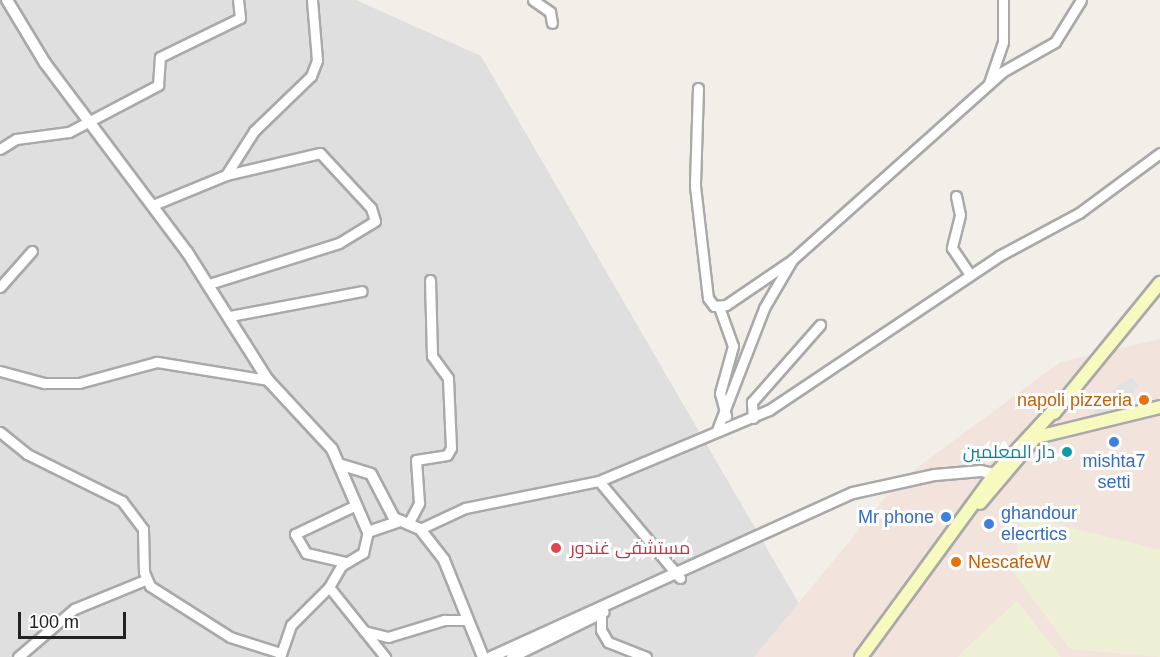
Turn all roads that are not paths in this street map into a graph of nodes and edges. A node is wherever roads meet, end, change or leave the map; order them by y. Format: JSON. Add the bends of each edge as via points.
{"nodes":[{"id":1,"x":7,"y":0,"type":"edge"},
{"id":2,"x":238,"y":0,"type":"edge"},
{"id":3,"x":312,"y":0,"type":"edge"},
{"id":4,"x":533,"y":0,"type":"edge"},
{"id":5,"x":1003,"y":0,"type":"edge"},
{"id":6,"x":1082,"y":0,"type":"edge"},
{"id":7,"x":552,"y":23,"type":"dead end"},
{"id":8,"x":988,"y":85,"type":"junction"},
{"id":9,"x":698,"y":88,"type":"dead end"},
{"id":10,"x":87,"y":121,"type":"junction"},
{"id":11,"x":0,"y":149,"type":"edge"},
{"id":12,"x":1160,"y":153,"type":"edge"},
{"id":13,"x":226,"y":175,"type":"junction"},
{"id":14,"x":956,"y":196,"type":"dead end"},
{"id":15,"x":153,"y":205,"type":"junction"},
{"id":16,"x":32,"y":251,"type":"dead end"},
{"id":17,"x":792,"y":260,"type":"junction"},
{"id":18,"x":970,"y":275,"type":"junction"},
{"id":19,"x":430,"y":280,"type":"dead end"},
{"id":20,"x":1160,"y":283,"type":"edge"},
{"id":21,"x":209,"y":284,"type":"junction"},
{"id":22,"x":0,"y":287,"type":"edge"},
{"id":23,"x":362,"y":291,"type":"dead end"},
{"id":24,"x":719,"y":307,"type":"junction"},
{"id":25,"x":230,"y":316,"type":"junction"},
{"id":26,"x":820,"y":325,"type":"dead end"},
{"id":27,"x":0,"y":371,"type":"edge"},
{"id":28,"x":268,"y":380,"type":"junction"},
{"id":29,"x":1160,"y":407,"type":"edge"},
{"id":30,"x":726,"y":416,"type":"junction"},
{"id":31,"x":753,"y":418,"type":"junction"},
{"id":32,"x":717,"y":430,"type":"junction"},
{"id":33,"x":0,"y":432,"type":"edge"},
{"id":34,"x":1028,"y":441,"type":"junction"},
{"id":35,"x":342,"y":465,"type":"junction"},
{"id":36,"x":1000,"y":476,"type":"junction"},
{"id":37,"x":599,"y":481,"type":"junction"},
{"id":38,"x":354,"y":506,"type":"junction"},
{"id":39,"x":404,"y":522,"type":"junction"},
{"id":40,"x":420,"y":529,"type":"junction"},
{"id":41,"x":368,"y":532,"type":"junction"},
{"id":42,"x":345,"y":562,"type":"junction"},
{"id":43,"x":682,"y":574,"type":"junction"},
{"id":44,"x":145,"y":580,"type":"junction"},
{"id":45,"x":329,"y":587,"type":"junction"},
{"id":46,"x":596,"y":614,"type":"junction"},
{"id":47,"x":467,"y":620,"type":"junction"},
{"id":48,"x":364,"y":631,"type":"junction"},
{"id":49,"x":280,"y":655,"type":"edge"},
{"id":50,"x":488,"y":656,"type":"edge"},
{"id":51,"x":18,"y":657,"type":"edge"},
{"id":52,"x":385,"y":657,"type":"edge"},
{"id":53,"x":512,"y":657,"type":"edge"},
{"id":54,"x":646,"y":657,"type":"edge"},
{"id":55,"x":861,"y":657,"type":"edge"}],
"edges":[{"from":1,"to":10,"type":"street"},
{"from":2,"to":10,"type":"street","via":[[240,18],[160,57],[158,85]]},
{"from":3,"to":13,"type":"street","via":[[314,72],[254,131]]},
{"from":4,"to":7,"type":"street","via":[[550,12]]},
{"from":5,"to":8,"type":"street","via":[[1003,42]]},
{"from":6,"to":8,"type":"street","via":[[1055,42]]},
{"from":8,"to":17,"type":"street"},
{"from":9,"to":24,"type":"street","via":[[699,246],[705,291]]},
{"from":10,"to":11,"type":"street","via":[[58,137],[24,138]]},
{"from":10,"to":15,"type":"street"},
{"from":12,"to":18,"type":"street","via":[[1079,213]]},
{"from":13,"to":15,"type":"street"},
{"from":13,"to":21,"type":"street","via":[[320,153],[371,208],[375,221],[339,243]]},
{"from":14,"to":18,"type":"street","via":[[960,214],[952,248]]},
{"from":15,"to":21,"type":"street"},
{"from":16,"to":22,"type":"street"},
{"from":17,"to":24,"type":"street"},
{"from":17,"to":30,"type":"street","via":[[764,308]]},
{"from":18,"to":31,"type":"street"},
{"from":19,"to":39,"type":"street","via":[[432,356],[448,378],[452,448],[447,455],[416,460],[418,503]]},
{"from":20,"to":34,"type":"main road"},
{"from":21,"to":25,"type":"street"},
{"from":23,"to":25,"type":"street"},
{"from":24,"to":30,"type":"street","via":[[733,340],[720,393]]},
{"from":25,"to":28,"type":"street"},
{"from":26,"to":31,"type":"street","via":[[752,402]]},
{"from":27,"to":28,"type":"street","via":[[44,383],[80,383],[157,362]]},
{"from":28,"to":35,"type":"street","via":[[311,422]]},
{"from":29,"to":34,"type":"main road"},
{"from":30,"to":32,"type":"street"},
{"from":31,"to":32,"type":"street"},
{"from":32,"to":37,"type":"street","via":[[638,469]]},
{"from":33,"to":44,"type":"street","via":[[27,454],[122,501],[143,529]]},
{"from":34,"to":36,"type":"main road"},
{"from":35,"to":38,"type":"street"},
{"from":35,"to":39,"type":"street","via":[[371,474],[383,502]]},
{"from":36,"to":43,"type":"street","via":[[908,479],[853,493]]},
{"from":36,"to":55,"type":"main road"},
{"from":37,"to":40,"type":"street","via":[[465,508]]},
{"from":37,"to":43,"type":"street"},
{"from":38,"to":41,"type":"street"},
{"from":38,"to":42,"type":"street","via":[[295,534],[306,553]]},
{"from":39,"to":40,"type":"street"},
{"from":39,"to":41,"type":"street"},
{"from":40,"to":47,"type":"street","via":[[449,567]]},
{"from":41,"to":42,"type":"street","via":[[362,555]]},
{"from":42,"to":45,"type":"street"},
{"from":43,"to":46,"type":"street"},
{"from":44,"to":49,"type":"street","via":[[230,637]]},
{"from":44,"to":51,"type":"street","via":[[74,609]]},
{"from":45,"to":48,"type":"street"},
{"from":45,"to":49,"type":"street","via":[[291,625]]},
{"from":46,"to":50,"type":"street"},
{"from":46,"to":53,"type":"street"},
{"from":46,"to":54,"type":"street","via":[[608,642]]},
{"from":47,"to":48,"type":"street","via":[[435,622],[394,637]]},
{"from":47,"to":50,"type":"street"},
{"from":48,"to":52,"type":"street"}]}
